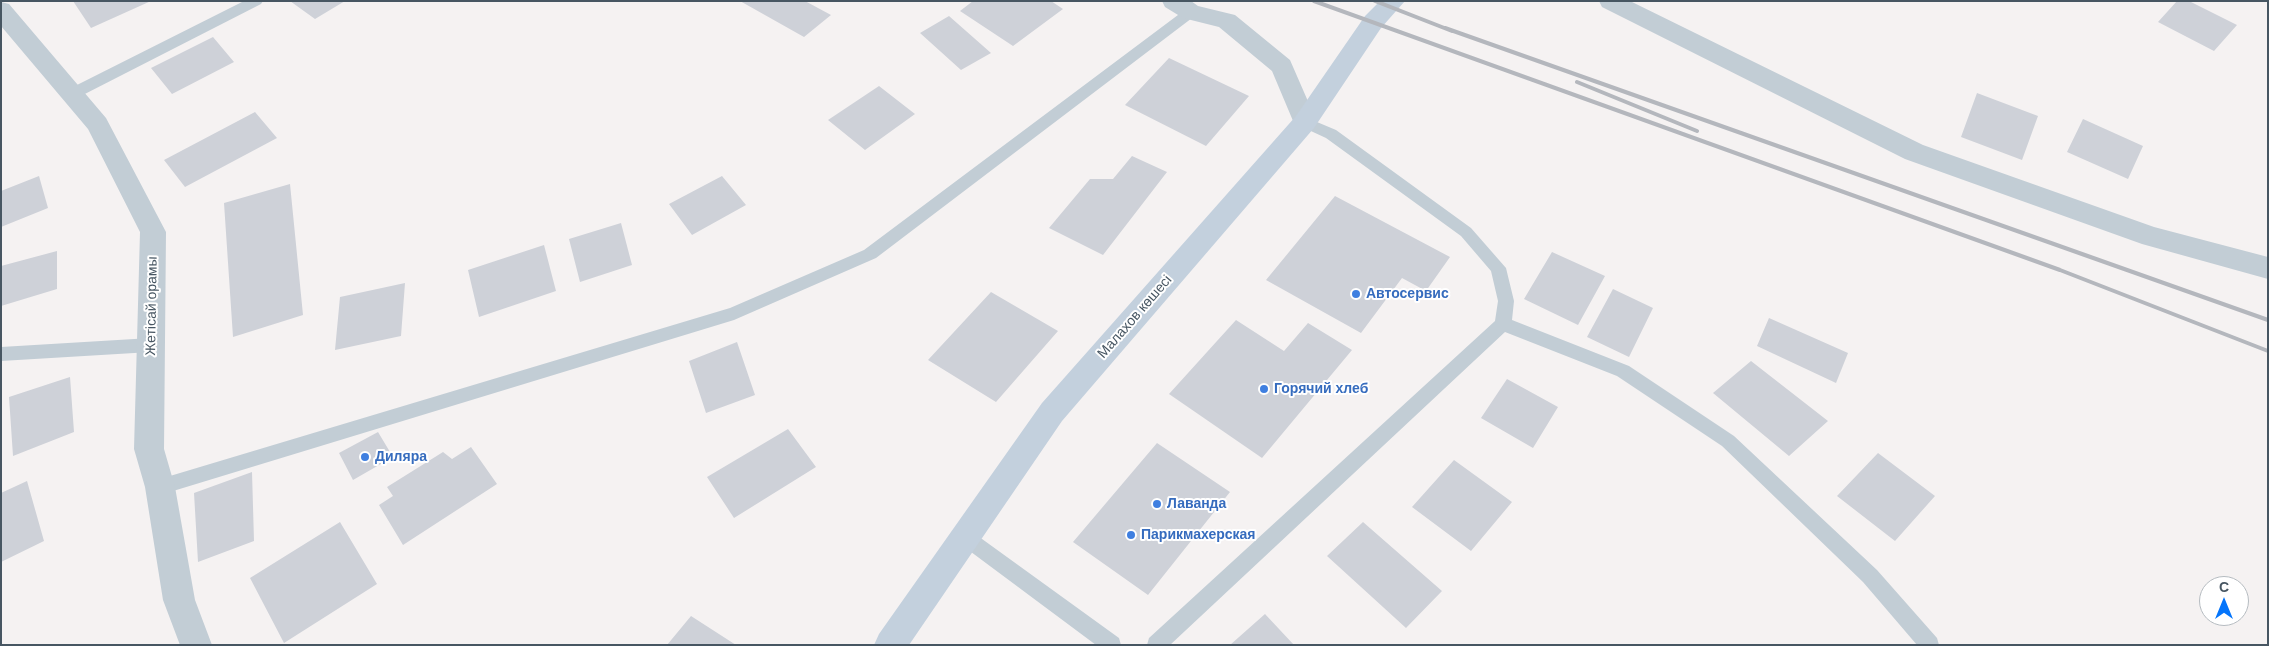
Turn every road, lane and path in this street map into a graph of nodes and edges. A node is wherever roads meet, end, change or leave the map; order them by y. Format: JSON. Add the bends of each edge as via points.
{"nodes":[{"id":1,"x":256,"y":1,"type":"edge"},
{"id":2,"x":1394,"y":1,"type":"edge"},
{"id":3,"x":1610,"y":1,"type":"edge"},
{"id":4,"x":1182,"y":7,"type":"edge"},
{"id":5,"x":1,"y":10,"type":"edge"},
{"id":6,"x":72,"y":94,"type":"junction"},
{"id":7,"x":1305,"y":122,"type":"junction"},
{"id":8,"x":2268,"y":268,"type":"edge"},
{"id":9,"x":1503,"y":324,"type":"junction"},
{"id":10,"x":151,"y":345,"type":"junction"},
{"id":11,"x":1,"y":354,"type":"edge"},
{"id":12,"x":160,"y":487,"type":"junction"},
{"id":13,"x":965,"y":537,"type":"junction"},
{"id":14,"x":196,"y":645,"type":"edge"},
{"id":15,"x":890,"y":645,"type":"edge"},
{"id":16,"x":1112,"y":645,"type":"edge"},
{"id":17,"x":1156,"y":645,"type":"edge"},
{"id":18,"x":1930,"y":645,"type":"edge"}],
"edges":[{"from":1,"to":6,"type":"lane"},
{"from":2,"to":7,"type":"main road","name":"Малахов көшесі","via":[[1373,22]]},
{"from":3,"to":8,"type":"street","via":[[1914,152],[2151,238]]},
{"from":4,"to":7,"type":"street","via":[[1226,21],[1282,66]]},
{"from":4,"to":12,"type":"lane","via":[[870,254],[734,314]]},
{"from":5,"to":6,"type":"street","name":"Жетісай орамы"},
{"from":6,"to":10,"type":"street","name":"Жетісай орамы","via":[[97,124],[153,232]]},
{"from":7,"to":9,"type":"lane","via":[[1331,134],[1466,232],[1498,268],[1506,301]]},
{"from":7,"to":13,"type":"main road","name":"Малахов көшесі","via":[[1052,412]]},
{"from":9,"to":17,"type":"lane"},
{"from":9,"to":18,"type":"lane","via":[[1623,371],[1728,441],[1870,576]]},
{"from":10,"to":11,"type":"lane"},
{"from":10,"to":12,"type":"street","name":"Жетісай орамы","via":[[149,449]]},
{"from":12,"to":14,"type":"street","name":"Жетісай орамы","via":[[179,600]]},
{"from":13,"to":15,"type":"main road","name":"Малахов көшесі"},
{"from":13,"to":16,"type":"lane"}]}
